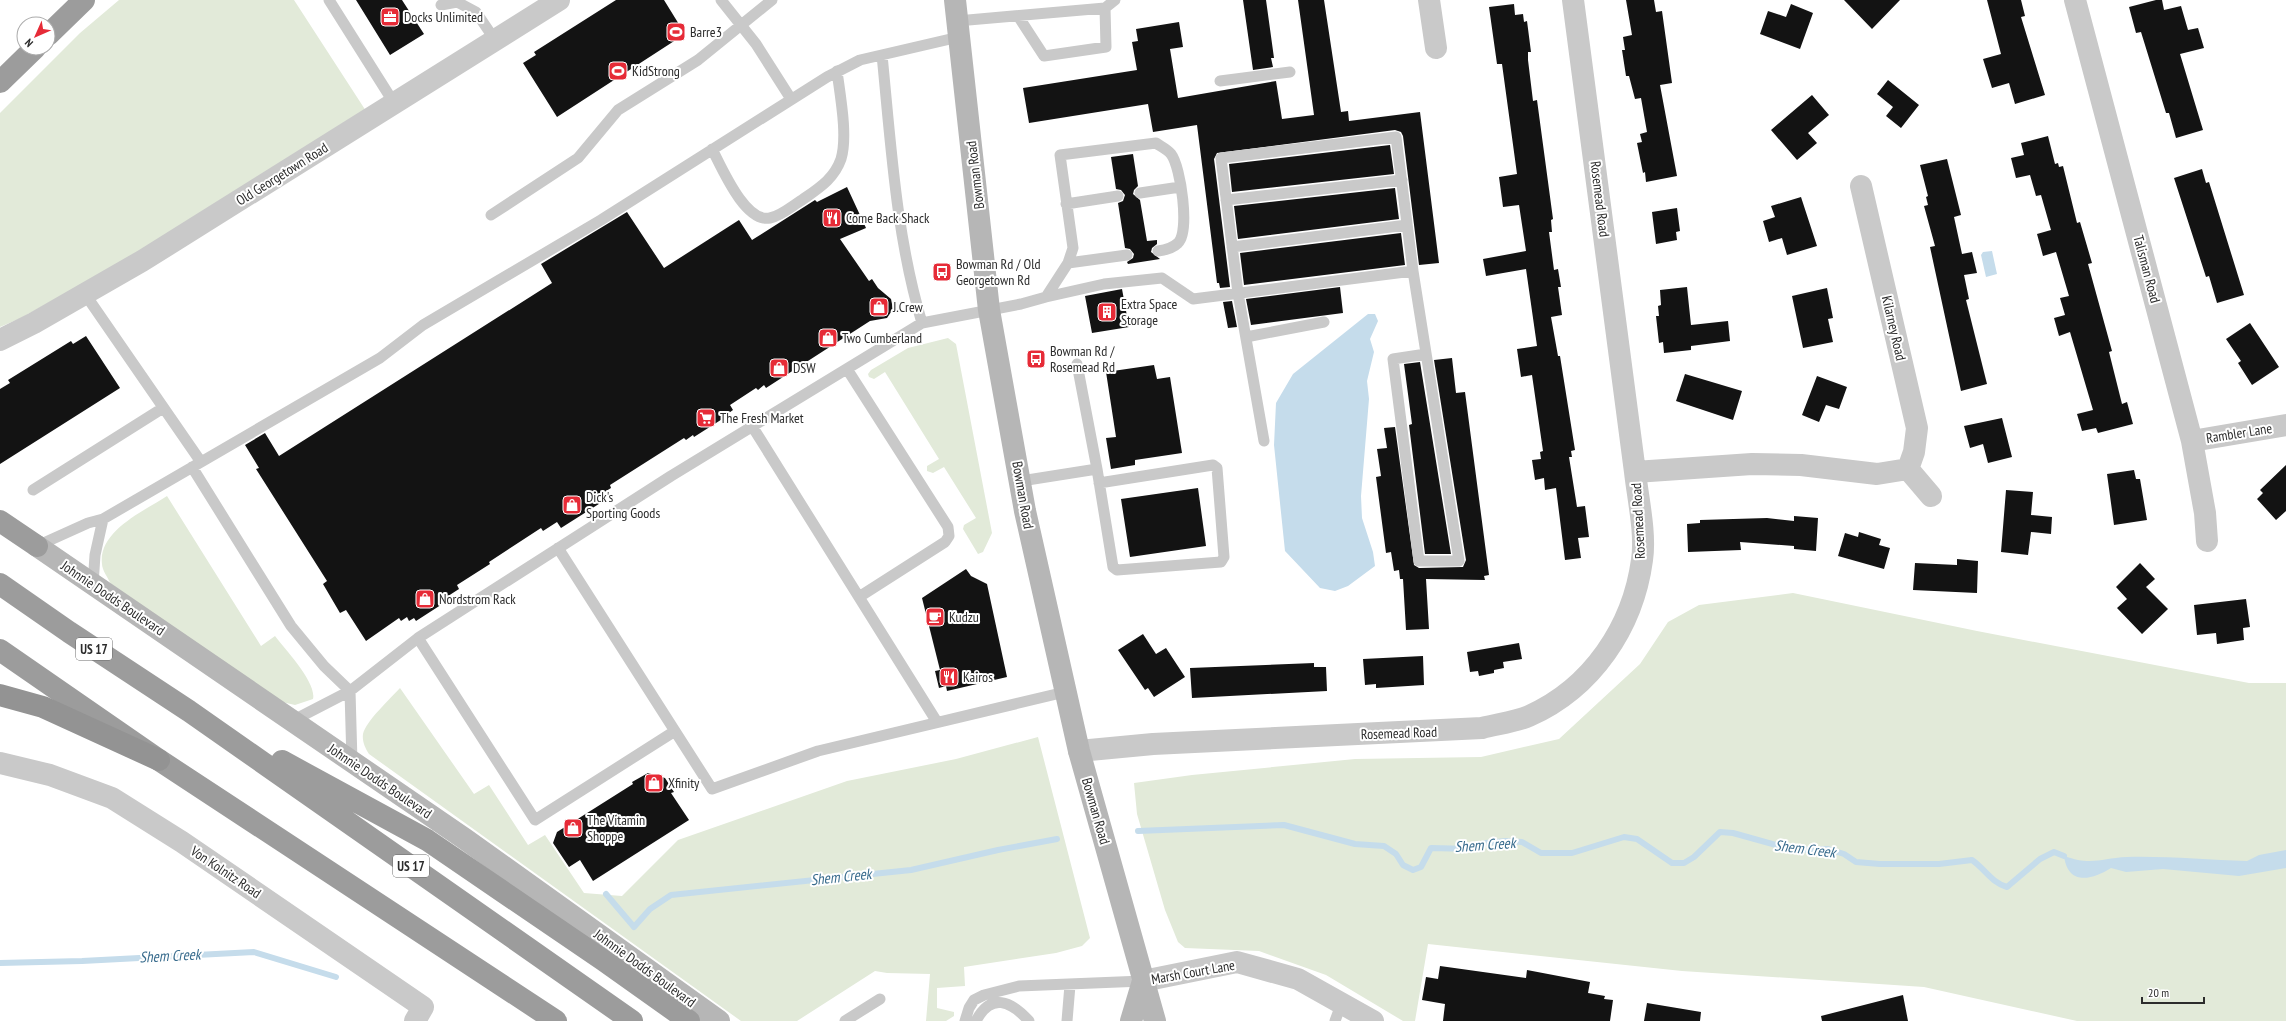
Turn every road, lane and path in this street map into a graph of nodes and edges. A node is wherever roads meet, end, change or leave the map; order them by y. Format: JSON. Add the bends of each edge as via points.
{"nodes":[{"id":1,"x":84,"y":0,"type":"edge"},
{"id":2,"x":329,"y":0,"type":"edge"},
{"id":3,"x":559,"y":0,"type":"edge"},
{"id":4,"x":722,"y":0,"type":"edge"},
{"id":5,"x":772,"y":0,"type":"edge"},
{"id":6,"x":955,"y":0,"type":"edge"},
{"id":7,"x":1116,"y":0,"type":"edge"},
{"id":8,"x":1428,"y":0,"type":"edge"},
{"id":9,"x":1574,"y":0,"type":"edge"},
{"id":10,"x":2075,"y":0,"type":"edge"},
{"id":11,"x":441,"y":5,"type":"dead end"},
{"id":12,"x":1105,"y":8,"type":"junction"},
{"id":13,"x":1018,"y":16,"type":"junction"},
{"id":14,"x":741,"y":24,"type":"junction"},
{"id":15,"x":56,"y":27,"type":"edge"},
{"id":16,"x":958,"y":29,"type":"junction"},
{"id":17,"x":495,"y":40,"type":"junction"},
{"id":18,"x":1436,"y":48,"type":"dead end"},
{"id":19,"x":882,"y":55,"type":"junction"},
{"id":20,"x":27,"y":56,"type":"edge"},
{"id":21,"x":837,"y":71,"type":"junction"},
{"id":22,"x":1290,"y":72,"type":"dead end"},
{"id":23,"x":1220,"y":81,"type":"dead end"},
{"id":24,"x":0,"y":82,"type":"edge"},
{"id":25,"x":791,"y":99,"type":"junction"},
{"id":26,"x":394,"y":103,"type":"junction"},
{"id":27,"x":712,"y":150,"type":"junction"},
{"id":28,"x":1402,"y":180,"type":"junction"},
{"id":29,"x":1861,"y":186,"type":"dead end"},
{"id":30,"x":1180,"y":187,"type":"junction"},
{"id":31,"x":1140,"y":193,"type":"dead end"},
{"id":32,"x":1118,"y":196,"type":"dead end"},
{"id":33,"x":1226,"y":200,"type":"junction"},
{"id":34,"x":1066,"y":204,"type":"junction"},
{"id":35,"x":491,"y":215,"type":"dead end"},
{"id":36,"x":1407,"y":225,"type":"junction"},
{"id":37,"x":1232,"y":247,"type":"junction"},
{"id":38,"x":1158,"y":251,"type":"dead end"},
{"id":39,"x":1127,"y":255,"type":"dead end"},
{"id":40,"x":1068,"y":263,"type":"junction"},
{"id":41,"x":1413,"y":271,"type":"junction"},
{"id":42,"x":1238,"y":293,"type":"junction"},
{"id":43,"x":85,"y":294,"type":"junction"},
{"id":44,"x":1046,"y":297,"type":"junction"},
{"id":45,"x":989,"y":310,"type":"junction"},
{"id":46,"x":1324,"y":322,"type":"dead end"},
{"id":47,"x":922,"y":323,"type":"junction"},
{"id":48,"x":1246,"y":337,"type":"junction"},
{"id":49,"x":0,"y":340,"type":"edge"},
{"id":50,"x":1426,"y":354,"type":"junction"},
{"id":51,"x":1077,"y":364,"type":"dead end"},
{"id":52,"x":847,"y":369,"type":"junction"},
{"id":53,"x":163,"y":408,"type":"junction"},
{"id":54,"x":752,"y":426,"type":"junction"},
{"id":55,"x":2286,"y":426,"type":"edge"},
{"id":56,"x":1264,"y":441,"type":"dead end"},
{"id":57,"x":2192,"y":441,"type":"junction"},
{"id":58,"x":197,"y":465,"type":"junction"},
{"id":59,"x":1097,"y":469,"type":"junction"},
{"id":60,"x":1908,"y":469,"type":"junction"},
{"id":61,"x":1635,"y":472,"type":"junction"},
{"id":62,"x":1021,"y":482,"type":"junction"},
{"id":63,"x":1099,"y":483,"type":"junction"},
{"id":64,"x":33,"y":490,"type":"dead end"},
{"id":65,"x":1931,"y":496,"type":"dead end"},
{"id":66,"x":103,"y":519,"type":"junction"},
{"id":67,"x":0,"y":521,"type":"edge"},
{"id":68,"x":2207,"y":541,"type":"dead end"},
{"id":69,"x":37,"y":546,"type":"junction"},
{"id":70,"x":558,"y":548,"type":"junction"},
{"id":71,"x":0,"y":584,"type":"edge"},
{"id":72,"x":93,"y":585,"type":"junction"},
{"id":73,"x":859,"y":597,"type":"junction"},
{"id":74,"x":418,"y":638,"type":"junction"},
{"id":75,"x":0,"y":650,"type":"edge"},
{"id":76,"x":350,"y":692,"type":"junction"},
{"id":77,"x":1064,"y":692,"type":"junction"},
{"id":78,"x":0,"y":695,"type":"edge"},
{"id":79,"x":189,"y":712,"type":"junction"},
{"id":80,"x":292,"y":721,"type":"junction"},
{"id":81,"x":937,"y":722,"type":"junction"},
{"id":82,"x":675,"y":731,"type":"junction"},
{"id":83,"x":1079,"y":751,"type":"junction"},
{"id":84,"x":159,"y":760,"type":"junction"},
{"id":85,"x":352,"y":762,"type":"junction"},
{"id":86,"x":0,"y":763,"type":"edge"},
{"id":87,"x":1143,"y":981,"type":"junction"},
{"id":88,"x":1070,"y":985,"type":"junction"},
{"id":89,"x":880,"y":999,"type":"dead end"},
{"id":90,"x":1339,"y":1012,"type":"edge"},
{"id":91,"x":544,"y":1015,"type":"edge"},
{"id":92,"x":415,"y":1021,"type":"edge"},
{"id":93,"x":556,"y":1021,"type":"edge"},
{"id":94,"x":632,"y":1021,"type":"edge"},
{"id":95,"x":689,"y":1021,"type":"edge"},
{"id":96,"x":720,"y":1021,"type":"edge"},
{"id":97,"x":845,"y":1021,"type":"edge"},
{"id":98,"x":965,"y":1021,"type":"edge"},
{"id":99,"x":976,"y":1021,"type":"edge"},
{"id":100,"x":1029,"y":1021,"type":"edge"},
{"id":101,"x":1067,"y":1021,"type":"edge"},
{"id":102,"x":1130,"y":1021,"type":"edge"},
{"id":103,"x":1156,"y":1021,"type":"edge"},
{"id":104,"x":1373,"y":1021,"type":"edge"}],
"edges":[{"from":1,"to":15,"type":"highway"},
{"from":2,"to":26,"type":"lane"},
{"from":3,"to":17,"type":"street","name":"Old Georgetown Road"},
{"from":4,"to":14,"type":"lane"},
{"from":5,"to":14,"type":"lane"},
{"from":6,"to":16,"type":"main road","name":"Bowman Road"},
{"from":7,"to":12,"type":"lane"},
{"from":8,"to":18,"type":"street"},
{"from":9,"to":61,"type":"street","name":"Rosemead Road"},
{"from":10,"to":57,"type":"street","name":"Talisman Road"},
{"from":11,"to":17,"type":"lane","via":[[457,2],[476,12]]},
{"from":12,"to":13,"type":"lane"},
{"from":12,"to":13,"type":"lane","via":[[1106,47],[1044,56]]},
{"from":13,"to":16,"type":"lane"},
{"from":14,"to":25,"type":"lane"},
{"from":14,"to":35,"type":"lane","via":[[698,60],[618,110],[578,158]]},
{"from":16,"to":19,"type":"lane"},
{"from":16,"to":45,"type":"main road","name":"Bowman Road"},
{"from":17,"to":26,"type":"street","name":"Old Georgetown Road"},
{"from":19,"to":21,"type":"lane","via":[[860,60]]},
{"from":19,"to":47,"type":"lane","via":[[906,267]]},
{"from":20,"to":24,"type":"highway"},
{"from":21,"to":25,"type":"lane"},
{"from":21,"to":27,"type":"lane","via":[[843,136],[841,158],[835,173],[824,185],[780,214],[769,218],[756,215],[740,201]]},
{"from":22,"to":23,"type":"lane"},
{"from":25,"to":27,"type":"lane"},
{"from":26,"to":43,"type":"street","name":"Old Georgetown Road","via":[[149,257]]},
{"from":27,"to":58,"type":"lane","via":[[601,220],[424,325],[374,362]]},
{"from":28,"to":33,"type":"lane"},
{"from":28,"to":33,"type":"lane","via":[[1396,136],[1221,158]]},
{"from":28,"to":36,"type":"lane"},
{"from":29,"to":60,"type":"street","name":"Kilarney Road","via":[[1917,428],[1914,452]]},
{"from":30,"to":31,"type":"lane"},
{"from":30,"to":34,"type":"lane","via":[[1179,174],[1170,153],[1156,143],[1060,155]]},
{"from":30,"to":38,"type":"lane","via":[[1185,231],[1179,243],[1167,250]]},
{"from":32,"to":34,"type":"lane"},
{"from":33,"to":37,"type":"lane"},
{"from":34,"to":40,"type":"lane","via":[[1073,248]]},
{"from":36,"to":37,"type":"lane"},
{"from":36,"to":41,"type":"lane"},
{"from":37,"to":42,"type":"lane"},
{"from":39,"to":40,"type":"lane"},
{"from":40,"to":44,"type":"lane"},
{"from":41,"to":42,"type":"lane"},
{"from":41,"to":50,"type":"lane"},
{"from":42,"to":44,"type":"lane","via":[[1193,299],[1162,278],[1104,284]]},
{"from":42,"to":48,"type":"lane"},
{"from":43,"to":49,"type":"street","name":"Old Georgetown Road"},
{"from":43,"to":53,"type":"lane"},
{"from":44,"to":45,"type":"lane"},
{"from":45,"to":47,"type":"lane"},
{"from":45,"to":62,"type":"main road","name":"Bowman Road"},
{"from":46,"to":48,"type":"lane"},
{"from":47,"to":52,"type":"lane"},
{"from":48,"to":56,"type":"lane"},
{"from":50,"to":50,"type":"lane","via":[[1458,553],[1460,561],[1419,561],[1393,360]]},
{"from":51,"to":59,"type":"lane"},
{"from":52,"to":54,"type":"lane"},
{"from":52,"to":73,"type":"lane","via":[[948,527],[950,536],[945,542]]},
{"from":53,"to":58,"type":"lane"},
{"from":53,"to":64,"type":"lane"},
{"from":54,"to":70,"type":"lane"},
{"from":54,"to":73,"type":"lane"},
{"from":55,"to":57,"type":"street","name":"Rambler Lane"},
{"from":57,"to":68,"type":"street","name":"Talisman Road","via":[[2205,513]]},
{"from":58,"to":66,"type":"lane"},
{"from":58,"to":76,"type":"lane","via":[[291,626],[324,666]]},
{"from":59,"to":62,"type":"lane"},
{"from":59,"to":63,"type":"lane"},
{"from":60,"to":61,"type":"street","via":[[1876,474],[1801,465],[1752,464]]},
{"from":60,"to":65,"type":"street"},
{"from":61,"to":83,"type":"street","name":"Rosemead Road","via":[[1642,560],[1633,600],[1624,624],[1613,644],[1589,675],[1558,700],[1529,716],[1482,728],[1445,731],[1153,744]]},
{"from":62,"to":77,"type":"main road","name":"Bowman Road"},
{"from":63,"to":63,"type":"lane","via":[[1113,567],[1117,570],[1221,562],[1224,557],[1217,468],[1213,465]]},
{"from":66,"to":69,"type":"lane","via":[[88,522]]},
{"from":66,"to":72,"type":"lane","via":[[95,555]]},
{"from":67,"to":69,"type":"highway"},
{"from":69,"to":72,"type":"main road","name":"Johnnie Dodds Boulevard"},
{"from":70,"to":74,"type":"lane"},
{"from":70,"to":82,"type":"lane"},
{"from":71,"to":79,"type":"highway","number":"US 17"},
{"from":72,"to":80,"type":"main road","name":"Johnnie Dodds Boulevard"},
{"from":73,"to":81,"type":"lane"},
{"from":74,"to":76,"type":"lane"},
{"from":74,"to":82,"type":"lane","via":[[535,820]]},
{"from":75,"to":84,"type":"highway"},
{"from":76,"to":80,"type":"lane"},
{"from":76,"to":85,"type":"lane"},
{"from":77,"to":81,"type":"lane"},
{"from":77,"to":83,"type":"main road","name":"Bowman Road"},
{"from":78,"to":84,"type":"highway","via":[[44,707]]},
{"from":79,"to":94,"type":"highway","number":"US 17"},
{"from":79,"to":95,"type":"highway","via":[[427,840]]},
{"from":80,"to":85,"type":"main road","name":"Johnnie Dodds Boulevard"},
{"from":81,"to":82,"type":"lane","via":[[818,751],[712,789]]},
{"from":83,"to":87,"type":"main road","name":"Bowman Road"},
{"from":84,"to":91,"type":"highway"},
{"from":85,"to":96,"type":"main road","name":"Johnnie Dodds Boulevard","via":[[465,839]]},
{"from":86,"to":92,"type":"street","name":"Von Kolnitz Road","via":[[50,775],[112,798],[423,1007]]},
{"from":87,"to":88,"type":"lane"},
{"from":87,"to":90,"type":"street","name":"Marsh Court Lane","via":[[1237,962],[1298,979]]},
{"from":87,"to":102,"type":"main road"},
{"from":87,"to":103,"type":"main road","name":"Bowman Road"},
{"from":88,"to":98,"type":"lane","via":[[1019,986],[984,994],[974,1000]]},
{"from":88,"to":101,"type":"lane"},
{"from":89,"to":97,"type":"lane"},
{"from":90,"to":104,"type":"street","name":"Marsh Court Lane"},
{"from":91,"to":93,"type":"highway"},
{"from":99,"to":100,"type":"lane","via":[[990,1004],[1001,1002],[1016,1007]]}]}
